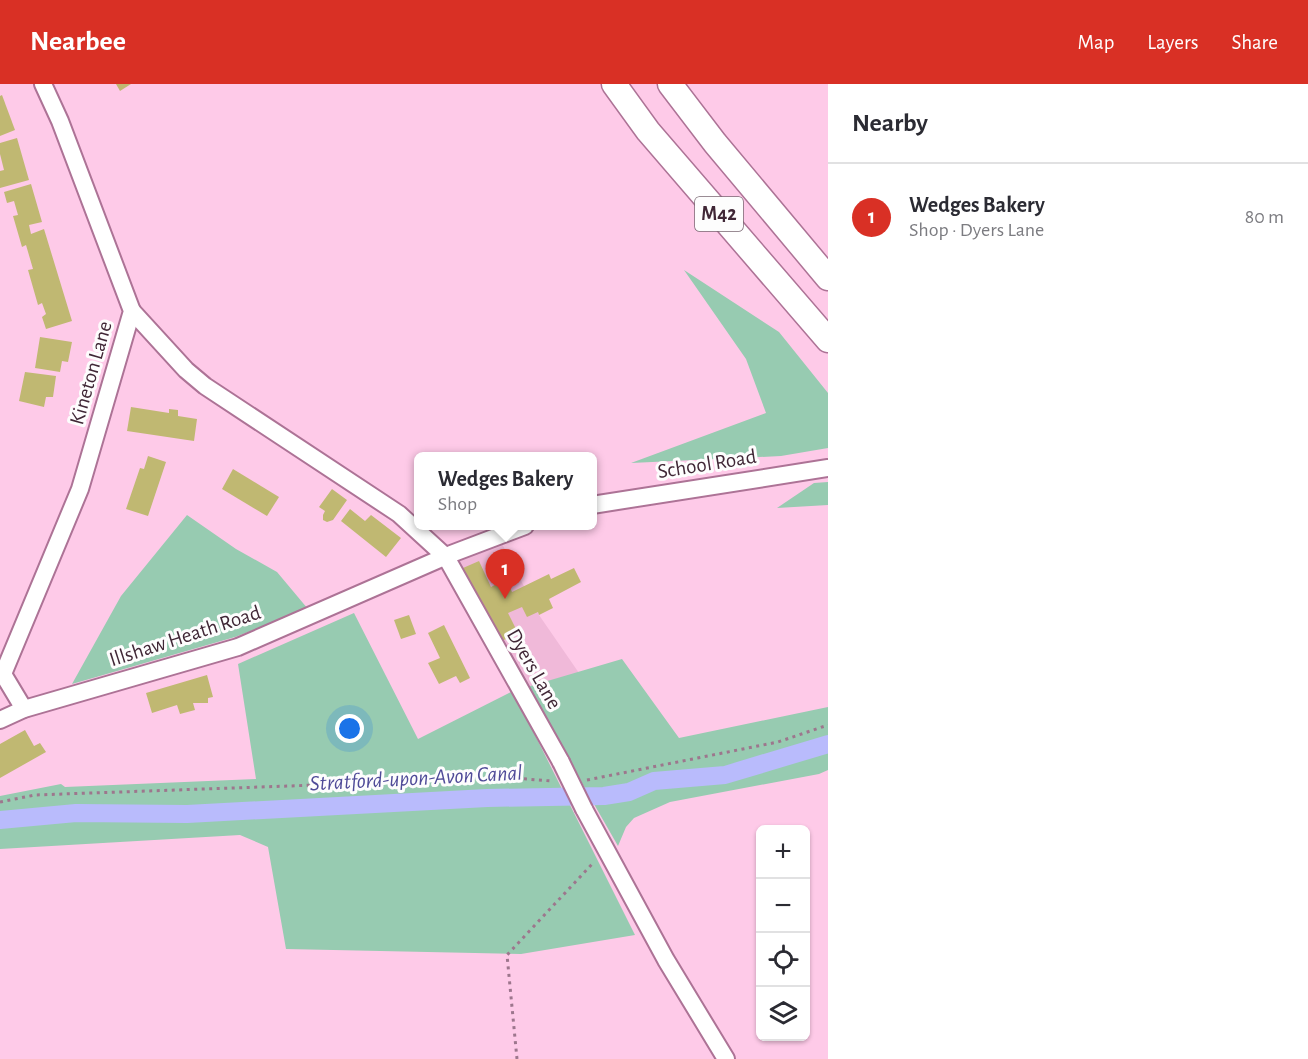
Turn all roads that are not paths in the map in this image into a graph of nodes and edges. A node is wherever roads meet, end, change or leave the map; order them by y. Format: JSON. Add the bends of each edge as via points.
{"nodes":[{"id":1,"x":43,"y":84,"type":"edge"},
{"id":2,"x":614,"y":84,"type":"edge"},
{"id":3,"x":670,"y":84,"type":"edge"},
{"id":4,"x":828,"y":278,"type":"edge"},
{"id":5,"x":132,"y":311,"type":"junction"},
{"id":6,"x":828,"y":340,"type":"edge"},
{"id":7,"x":828,"y":468,"type":"edge"},
{"id":8,"x":597,"y":504,"type":"edge"},
{"id":9,"x":414,"y":528,"type":"edge"},
{"id":10,"x":416,"y":530,"type":"edge"},
{"id":11,"x":513,"y":530,"type":"edge"},
{"id":12,"x":446,"y":557,"type":"junction"},
{"id":13,"x":2,"y":677,"type":"edge"},
{"id":14,"x":24,"y":709,"type":"junction"},
{"id":15,"x":0,"y":720,"type":"edge"},
{"id":16,"x":726,"y":1059,"type":"edge"}],
"edges":[{"from":1,"to":5,"type":"street","name":"Kineton Lane"},
{"from":2,"to":6,"type":"highway","number":"M42","via":[[648,131]]},
{"from":3,"to":4,"type":"highway","number":"M42"},
{"from":5,"to":9,"type":"street","name":"Dyers Lane","via":[[205,386]]},
{"from":5,"to":13,"type":"street","name":"Kineton Lane","via":[[80,489]]},
{"from":7,"to":8,"type":"street","name":"School Road"},
{"from":10,"to":12,"type":"street","name":"Dyers Lane"},
{"from":11,"to":12,"type":"street"},
{"from":12,"to":14,"type":"street","name":"Illshaw Heath Road","via":[[238,647]]},
{"from":12,"to":16,"type":"street","name":"Dyers Lane","bridge":true,"via":[[666,960]]},
{"from":13,"to":14,"type":"street","name":"Kineton Lane"},
{"from":14,"to":15,"type":"street","name":"Illshaw Heath Road"}]}
